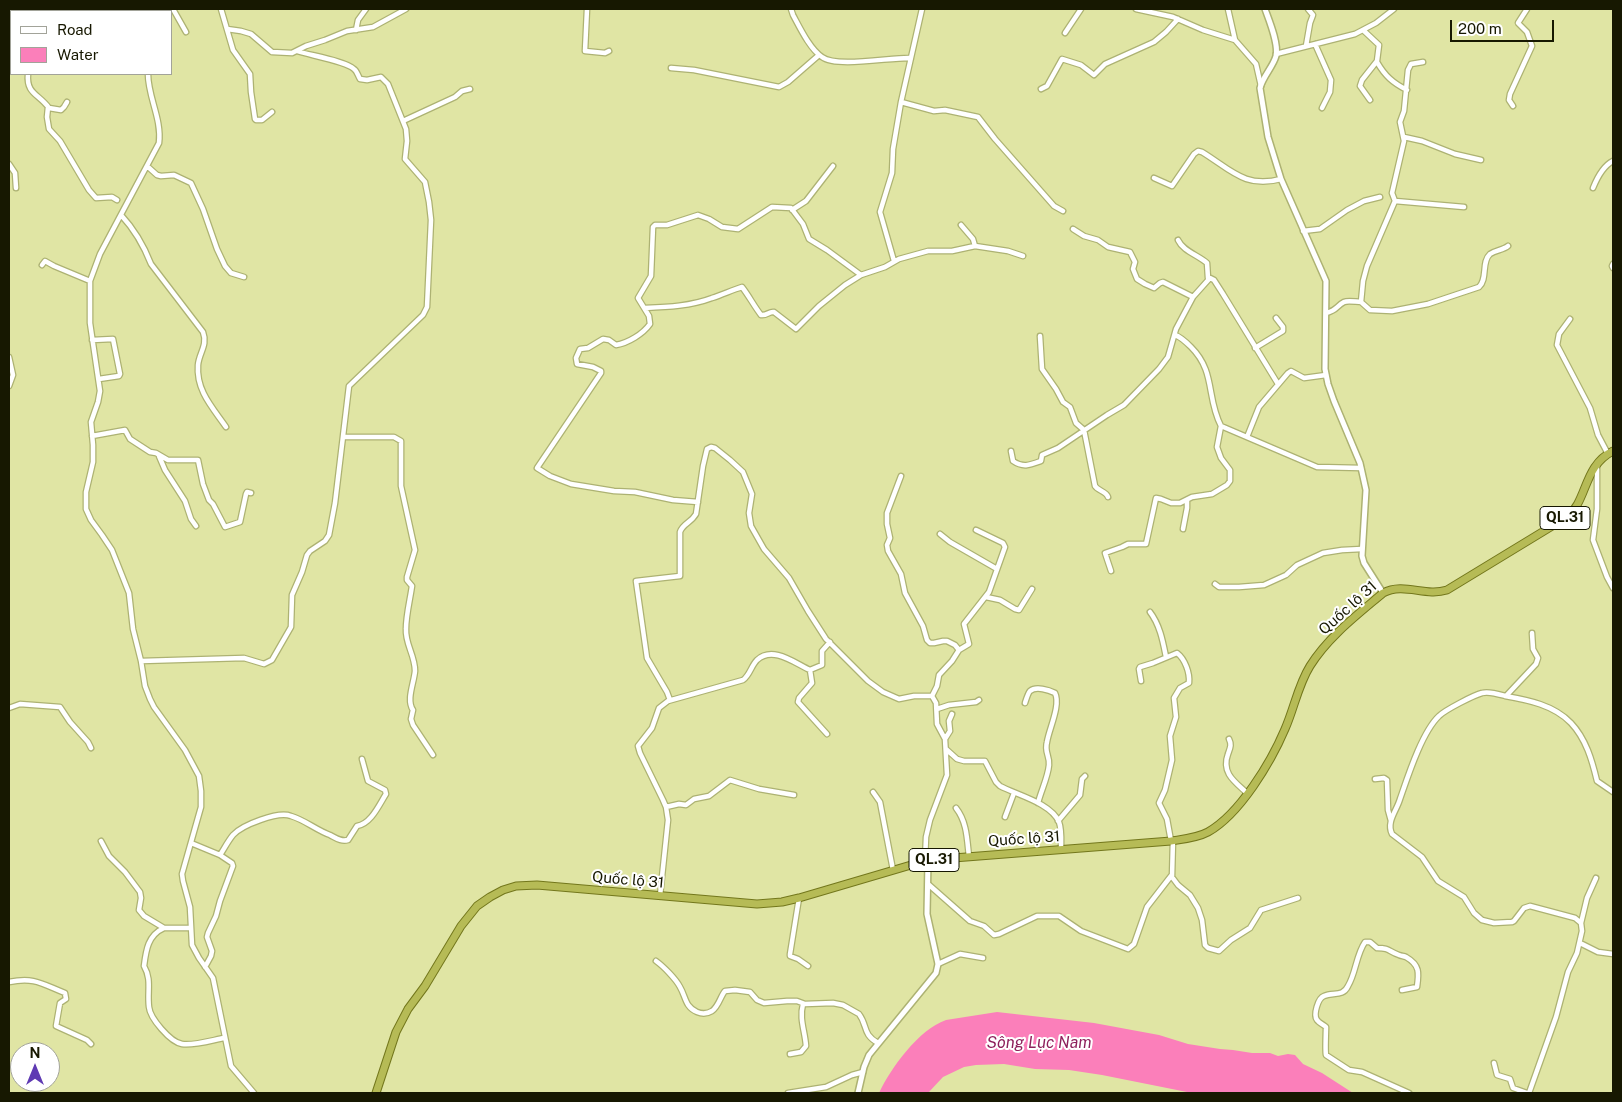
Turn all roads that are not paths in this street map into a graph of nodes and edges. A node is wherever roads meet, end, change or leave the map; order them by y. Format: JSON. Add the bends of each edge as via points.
{"nodes":[{"id":1,"x":173,"y":9,"type":"edge"},
{"id":2,"x":220,"y":9,"type":"edge"},
{"id":3,"x":366,"y":9,"type":"edge"},
{"id":4,"x":406,"y":9,"type":"edge"},
{"id":5,"x":586,"y":9,"type":"edge"},
{"id":6,"x":791,"y":9,"type":"edge"},
{"id":7,"x":922,"y":9,"type":"edge"},
{"id":8,"x":1081,"y":9,"type":"edge"},
{"id":9,"x":1136,"y":9,"type":"edge"},
{"id":10,"x":1228,"y":9,"type":"edge"},
{"id":11,"x":1266,"y":9,"type":"edge"},
{"id":12,"x":1308,"y":9,"type":"edge"},
{"id":13,"x":1394,"y":9,"type":"edge"},
{"id":14,"x":1527,"y":9,"type":"edge"},
{"id":15,"x":1178,"y":19,"type":"junction"},
{"id":16,"x":227,"y":29,"type":"junction"},
{"id":17,"x":356,"y":30,"type":"junction"},
{"id":18,"x":1363,"y":30,"type":"junction"},
{"id":19,"x":186,"y":32,"type":"dead end"},
{"id":20,"x":1065,"y":33,"type":"dead end"},
{"id":21,"x":1235,"y":40,"type":"junction"},
{"id":22,"x":1315,"y":44,"type":"junction"},
{"id":23,"x":1306,"y":46,"type":"junction"},
{"id":24,"x":296,"y":51,"type":"junction"},
{"id":25,"x":609,"y":51,"type":"dead end"},
{"id":26,"x":1276,"y":54,"type":"junction"},
{"id":27,"x":819,"y":55,"type":"junction"},
{"id":28,"x":911,"y":58,"type":"junction"},
{"id":29,"x":1377,"y":62,"type":"junction"},
{"id":30,"x":1423,"y":62,"type":"dead end"},
{"id":31,"x":671,"y":68,"type":"dead end"},
{"id":32,"x":28,"y":75,"type":"edge"},
{"id":33,"x":148,"y":75,"type":"edge"},
{"id":34,"x":1261,"y":86,"type":"junction"},
{"id":35,"x":470,"y":89,"type":"dead end"},
{"id":36,"x":1041,"y":89,"type":"dead end"},
{"id":37,"x":1407,"y":90,"type":"junction"},
{"id":38,"x":1370,"y":100,"type":"dead end"},
{"id":39,"x":67,"y":102,"type":"dead end"},
{"id":40,"x":901,"y":102,"type":"junction"},
{"id":41,"x":48,"y":106,"type":"junction"},
{"id":42,"x":1513,"y":106,"type":"dead end"},
{"id":43,"x":1322,"y":108,"type":"dead end"},
{"id":44,"x":272,"y":112,"type":"dead end"},
{"id":45,"x":403,"y":120,"type":"junction"},
{"id":46,"x":1404,"y":137,"type":"junction"},
{"id":47,"x":1481,"y":160,"type":"dead end"},
{"id":48,"x":1613,"y":162,"type":"edge"},
{"id":49,"x":9,"y":164,"type":"edge"},
{"id":50,"x":147,"y":166,"type":"junction"},
{"id":51,"x":833,"y":166,"type":"dead end"},
{"id":52,"x":1154,"y":178,"type":"dead end"},
{"id":53,"x":1280,"y":179,"type":"junction"},
{"id":54,"x":16,"y":188,"type":"dead end"},
{"id":55,"x":1593,"y":188,"type":"dead end"},
{"id":56,"x":1380,"y":197,"type":"dead end"},
{"id":57,"x":117,"y":200,"type":"dead end"},
{"id":58,"x":1395,"y":201,"type":"junction"},
{"id":59,"x":1464,"y":207,"type":"dead end"},
{"id":60,"x":792,"y":210,"type":"junction"},
{"id":61,"x":1063,"y":211,"type":"dead end"},
{"id":62,"x":121,"y":215,"type":"junction"},
{"id":63,"x":961,"y":225,"type":"dead end"},
{"id":64,"x":1073,"y":229,"type":"dead end"},
{"id":65,"x":1303,"y":231,"type":"junction"},
{"id":66,"x":1178,"y":240,"type":"dead end"},
{"id":67,"x":975,"y":246,"type":"junction"},
{"id":68,"x":1508,"y":246,"type":"dead end"},
{"id":69,"x":1023,"y":256,"type":"dead end"},
{"id":70,"x":894,"y":261,"type":"junction"},
{"id":71,"x":1613,"y":264,"type":"edge"},
{"id":72,"x":42,"y":265,"type":"dead end"},
{"id":73,"x":1613,"y":268,"type":"edge"},
{"id":74,"x":861,"y":276,"type":"junction"},
{"id":75,"x":244,"y":277,"type":"dead end"},
{"id":76,"x":1208,"y":278,"type":"junction"},
{"id":77,"x":90,"y":281,"type":"junction"},
{"id":78,"x":1193,"y":297,"type":"junction"},
{"id":79,"x":1361,"y":302,"type":"junction"},
{"id":80,"x":646,"y":308,"type":"junction"},
{"id":81,"x":1326,"y":313,"type":"junction"},
{"id":82,"x":1276,"y":318,"type":"dead end"},
{"id":83,"x":1570,"y":319,"type":"dead end"},
{"id":84,"x":1175,"y":335,"type":"junction"},
{"id":85,"x":1040,"y":336,"type":"dead end"},
{"id":86,"x":92,"y":340,"type":"junction"},
{"id":87,"x":1255,"y":348,"type":"junction"},
{"id":88,"x":9,"y":357,"type":"edge"},
{"id":89,"x":1326,"y":376,"type":"junction"},
{"id":90,"x":99,"y":379,"type":"junction"},
{"id":91,"x":1278,"y":384,"type":"junction"},
{"id":92,"x":9,"y":386,"type":"edge"},
{"id":93,"x":1221,"y":426,"type":"junction"},
{"id":94,"x":226,"y":427,"type":"dead end"},
{"id":95,"x":1084,"y":430,"type":"junction"},
{"id":96,"x":92,"y":436,"type":"junction"},
{"id":97,"x":343,"y":437,"type":"junction"},
{"id":98,"x":1246,"y":437,"type":"junction"},
{"id":99,"x":1011,"y":450,"type":"dead end"},
{"id":100,"x":1611,"y":452,"type":"edge"},
{"id":101,"x":159,"y":454,"type":"junction"},
{"id":102,"x":1597,"y":466,"type":"junction"},
{"id":103,"x":1361,"y":468,"type":"junction"},
{"id":104,"x":901,"y":476,"type":"dead end"},
{"id":105,"x":251,"y":493,"type":"dead end"},
{"id":106,"x":1108,"y":497,"type":"dead end"},
{"id":107,"x":1187,"y":500,"type":"junction"},
{"id":108,"x":698,"y":502,"type":"junction"},
{"id":109,"x":196,"y":526,"type":"dead end"},
{"id":110,"x":1183,"y":529,"type":"dead end"},
{"id":111,"x":976,"y":530,"type":"dead end"},
{"id":112,"x":940,"y":534,"type":"dead end"},
{"id":113,"x":1362,"y":549,"type":"junction"},
{"id":114,"x":997,"y":569,"type":"junction"},
{"id":115,"x":1111,"y":571,"type":"dead end"},
{"id":116,"x":1215,"y":584,"type":"dead end"},
{"id":117,"x":1613,"y":588,"type":"edge"},
{"id":118,"x":1032,"y":589,"type":"dead end"},
{"id":119,"x":1383,"y":593,"type":"junction"},
{"id":120,"x":986,"y":597,"type":"junction"},
{"id":121,"x":1150,"y":612,"type":"dead end"},
{"id":122,"x":1532,"y":633,"type":"dead end"},
{"id":123,"x":830,"y":642,"type":"junction"},
{"id":124,"x":959,"y":650,"type":"junction"},
{"id":125,"x":1166,"y":657,"type":"junction"},
{"id":126,"x":141,"y":661,"type":"junction"},
{"id":127,"x":810,"y":670,"type":"junction"},
{"id":128,"x":1141,"y":681,"type":"dead end"},
{"id":129,"x":932,"y":696,"type":"junction"},
{"id":130,"x":1506,"y":696,"type":"junction"},
{"id":131,"x":670,"y":700,"type":"junction"},
{"id":132,"x":979,"y":700,"type":"dead end"},
{"id":133,"x":1025,"y":703,"type":"dead end"},
{"id":134,"x":9,"y":708,"type":"edge"},
{"id":135,"x":937,"y":709,"type":"junction"},
{"id":136,"x":952,"y":714,"type":"dead end"},
{"id":137,"x":827,"y":734,"type":"dead end"},
{"id":138,"x":945,"y":739,"type":"junction"},
{"id":139,"x":1229,"y":739,"type":"dead end"},
{"id":140,"x":91,"y":748,"type":"dead end"},
{"id":141,"x":946,"y":749,"type":"junction"},
{"id":142,"x":434,"y":755,"type":"dead end"},
{"id":143,"x":362,"y":759,"type":"dead end"},
{"id":144,"x":1084,"y":776,"type":"dead end"},
{"id":145,"x":1375,"y":778,"type":"dead end"},
{"id":146,"x":873,"y":792,"type":"dead end"},
{"id":147,"x":1613,"y":792,"type":"edge"},
{"id":148,"x":1014,"y":793,"type":"junction"},
{"id":149,"x":1247,"y":793,"type":"junction"},
{"id":150,"x":794,"y":795,"type":"dead end"},
{"id":151,"x":1038,"y":803,"type":"junction"},
{"id":152,"x":666,"y":807,"type":"junction"},
{"id":153,"x":956,"y":808,"type":"dead end"},
{"id":154,"x":1005,"y":817,"type":"dead end"},
{"id":155,"x":1391,"y":820,"type":"junction"},
{"id":156,"x":1058,"y":821,"type":"junction"},
{"id":157,"x":101,"y":841,"type":"dead end"},
{"id":158,"x":1172,"y":841,"type":"junction"},
{"id":159,"x":191,"y":843,"type":"junction"},
{"id":160,"x":1061,"y":850,"type":"junction"},
{"id":161,"x":220,"y":855,"type":"junction"},
{"id":162,"x":968,"y":857,"type":"junction"},
{"id":163,"x":926,"y":860,"type":"junction"},
{"id":164,"x":893,"y":870,"type":"junction"},
{"id":165,"x":1171,"y":876,"type":"junction"},
{"id":166,"x":1596,"y":878,"type":"dead end"},
{"id":167,"x":928,"y":884,"type":"junction"},
{"id":168,"x":660,"y":896,"type":"junction"},
{"id":169,"x":800,"y":898,"type":"junction"},
{"id":170,"x":1298,"y":898,"type":"dead end"},
{"id":171,"x":1581,"y":923,"type":"junction"},
{"id":172,"x":164,"y":928,"type":"junction"},
{"id":173,"x":190,"y":928,"type":"junction"},
{"id":174,"x":1580,"y":943,"type":"junction"},
{"id":175,"x":1613,"y":954,"type":"edge"},
{"id":176,"x":983,"y":958,"type":"dead end"},
{"id":177,"x":656,"y":962,"type":"dead end"},
{"id":178,"x":938,"y":964,"type":"junction"},
{"id":179,"x":808,"y":966,"type":"dead end"},
{"id":180,"x":205,"y":967,"type":"junction"},
{"id":181,"x":9,"y":982,"type":"edge"},
{"id":182,"x":1402,"y":990,"type":"dead end"},
{"id":183,"x":803,"y":1004,"type":"junction"},
{"id":184,"x":224,"y":1038,"type":"junction"},
{"id":185,"x":878,"y":1043,"type":"junction"},
{"id":186,"x":91,"y":1044,"type":"dead end"},
{"id":187,"x":790,"y":1054,"type":"dead end"},
{"id":188,"x":1494,"y":1063,"type":"dead end"},
{"id":189,"x":862,"y":1072,"type":"junction"},
{"id":190,"x":254,"y":1093,"type":"edge"},
{"id":191,"x":376,"y":1093,"type":"edge"},
{"id":192,"x":788,"y":1093,"type":"edge"},
{"id":193,"x":858,"y":1093,"type":"edge"},
{"id":194,"x":1409,"y":1093,"type":"edge"},
{"id":195,"x":1528,"y":1093,"type":"edge"}],
"edges":[{"from":1,"to":19,"type":"street"},
{"from":2,"to":16,"type":"street"},
{"from":3,"to":17,"type":"street"},
{"from":4,"to":17,"type":"street","via":[[373,27]]},
{"from":5,"to":25,"type":"street","via":[[585,51]]},
{"from":6,"to":27,"type":"street"},
{"from":7,"to":28,"type":"street"},
{"from":8,"to":20,"type":"street"},
{"from":9,"to":15,"type":"street"},
{"from":10,"to":21,"type":"street"},
{"from":11,"to":26,"type":"street"},
{"from":12,"to":23,"type":"street","via":[[1313,15]]},
{"from":13,"to":18,"type":"street"},
{"from":14,"to":42,"type":"street","via":[[1518,22],[1527,32],[1532,46],[1510,94]]},
{"from":15,"to":21,"type":"street"},
{"from":15,"to":36,"type":"street","via":[[1154,42],[1105,64],[1094,75],[1074,62],[1061,59],[1047,86]]},
{"from":16,"to":24,"type":"street","via":[[248,33],[274,52],[288,54]]},
{"from":16,"to":44,"type":"street","via":[[233,50],[250,74],[256,120],[262,120]]},
{"from":17,"to":24,"type":"street"},
{"from":18,"to":22,"type":"street"},
{"from":18,"to":29,"type":"street","via":[[1379,45]]},
{"from":21,"to":34,"type":"street","via":[[1256,64]]},
{"from":22,"to":23,"type":"street"},
{"from":22,"to":43,"type":"street","via":[[1331,80],[1330,92]]},
{"from":23,"to":26,"type":"street"},
{"from":24,"to":45,"type":"street","via":[[351,67],[362,80],[383,78]]},
{"from":26,"to":34,"type":"street"},
{"from":27,"to":28,"type":"street","via":[[838,62]]},
{"from":27,"to":31,"type":"street","via":[[779,87]]},
{"from":28,"to":40,"type":"street"},
{"from":29,"to":37,"type":"street","via":[[1387,78]]},
{"from":29,"to":38,"type":"street","via":[[1360,86]]},
{"from":30,"to":37,"type":"street","via":[[1409,66]]},
{"from":32,"to":41,"type":"street","via":[[30,89]]},
{"from":33,"to":50,"type":"street","via":[[160,134],[158,146]]},
{"from":34,"to":53,"type":"street","via":[[1268,136]]},
{"from":35,"to":45,"type":"street"},
{"from":37,"to":46,"type":"street","via":[[1400,122]]},
{"from":39,"to":41,"type":"street","via":[[61,110]]},
{"from":40,"to":61,"type":"street","via":[[939,112],[945,110],[978,117],[1054,206]]},
{"from":40,"to":70,"type":"street","via":[[892,173],[880,214]]},
{"from":41,"to":57,"type":"street","via":[[50,128],[88,190],[96,198],[112,197]]},
{"from":45,"to":97,"type":"street","via":[[407,136],[405,159],[425,182],[430,209],[428,304],[423,315],[349,386]]},
{"from":46,"to":47,"type":"street"},
{"from":46,"to":58,"type":"street","via":[[1392,193]]},
{"from":48,"to":55,"type":"street","via":[[1599,175]]},
{"from":49,"to":54,"type":"street"},
{"from":50,"to":62,"type":"street"},
{"from":50,"to":75,"type":"street","via":[[157,175],[174,175],[191,183],[225,266],[231,273]]},
{"from":51,"to":60,"type":"street","via":[[806,201]]},
{"from":52,"to":53,"type":"street","via":[[1172,186],[1198,151],[1248,181]]},
{"from":53,"to":65,"type":"street"},
{"from":56,"to":65,"type":"street","via":[[1347,210],[1320,229]]},
{"from":58,"to":59,"type":"street"},
{"from":58,"to":79,"type":"street","via":[[1367,266]]},
{"from":60,"to":74,"type":"street","via":[[802,222],[809,239]]},
{"from":60,"to":80,"type":"street","via":[[772,207],[738,230],[722,227],[698,215],[654,226],[651,276],[638,298]]},
{"from":62,"to":77,"type":"street"},
{"from":62,"to":94,"type":"street","via":[[136,234],[151,264],[203,332],[205,344],[199,358],[198,379],[206,400]]},
{"from":63,"to":67,"type":"street"},
{"from":64,"to":78,"type":"street","via":[[1108,247],[1130,252],[1137,279],[1145,284],[1154,288],[1163,282]]},
{"from":65,"to":81,"type":"street","via":[[1325,278]]},
{"from":66,"to":76,"type":"street","via":[[1181,246],[1207,263]]},
{"from":67,"to":69,"type":"street"},
{"from":67,"to":70,"type":"street","via":[[952,251],[928,251]]},
{"from":68,"to":79,"type":"street","via":[[1488,257],[1479,287],[1428,304],[1392,311],[1370,310]]},
{"from":70,"to":74,"type":"street"},
{"from":71,"to":73,"type":"street"},
{"from":72,"to":77,"type":"street","via":[[45,261]]},
{"from":74,"to":80,"type":"street","via":[[834,293],[796,329],[774,312],[762,315],[742,286],[711,299]]},
{"from":76,"to":78,"type":"street"},
{"from":76,"to":87,"type":"street","via":[[1214,280]]},
{"from":77,"to":86,"type":"street"},
{"from":78,"to":84,"type":"street"},
{"from":79,"to":81,"type":"street","via":[[1345,302]]},
{"from":80,"to":108,"type":"street","via":[[650,324],[641,334],[618,345],[603,339],[578,350],[577,364],[598,368],[601,373],[538,468],[571,484]]},
{"from":81,"to":89,"type":"street"},
{"from":82,"to":87,"type":"street","via":[[1283,331]]},
{"from":83,"to":100,"type":"street","via":[[1559,334],[1557,345],[1590,408],[1598,434]]},
{"from":84,"to":93,"type":"street","via":[[1204,362],[1212,403]]},
{"from":84,"to":95,"type":"street","via":[[1164,363],[1133,396]]},
{"from":85,"to":95,"type":"street","via":[[1042,369],[1070,408],[1076,423]]},
{"from":86,"to":90,"type":"street"},
{"from":86,"to":90,"type":"street","via":[[113,339],[120,374]]},
{"from":87,"to":91,"type":"street"},
{"from":88,"to":92,"type":"street","via":[[13,375]]},
{"from":89,"to":91,"type":"street","via":[[1304,378],[1290,371]]},
{"from":89,"to":103,"type":"street"},
{"from":90,"to":96,"type":"street","via":[[99,398],[91,422]]},
{"from":91,"to":98,"type":"street","via":[[1259,406]]},
{"from":93,"to":98,"type":"street"},
{"from":93,"to":107,"type":"street","via":[[1218,449],[1229,468],[1230,481],[1214,493]]},
{"from":95,"to":99,"type":"street","via":[[1029,466],[1014,462]]},
{"from":95,"to":106,"type":"street","via":[[1095,486]]},
{"from":96,"to":101,"type":"street","via":[[125,430],[131,440]]},
{"from":96,"to":126,"type":"street","via":[[93,462],[86,492],[86,509],[112,550],[129,593]]},
{"from":97,"to":126,"type":"street","via":[[329,535],[307,555],[292,595],[291,628],[272,660],[264,664],[244,658]]},
{"from":97,"to":142,"type":"street","via":[[394,437],[401,441],[401,486],[415,550],[407,577],[412,586],[406,639],[414,659],[415,674],[410,701],[411,719]]},
{"from":98,"to":103,"type":"street","via":[[1317,467]]},
{"from":100,"to":102,"type":"highway","name":"Quốc lộ 31","number":"QL.31"},
{"from":101,"to":105,"type":"street","via":[[169,460],[198,460],[206,492],[225,527],[240,522],[246,494]]},
{"from":101,"to":109,"type":"street"},
{"from":102,"to":117,"type":"street","via":[[1593,542]]},
{"from":102,"to":119,"type":"highway","name":"Quốc lộ 31","number":"QL.31","via":[[1572,513],[1451,588],[1442,592],[1404,588]]},
{"from":103,"to":113,"type":"street","via":[[1366,490]]},
{"from":104,"to":124,"type":"street","via":[[887,513],[888,551],[901,574],[905,593],[927,640],[934,643],[947,641]]},
{"from":107,"to":110,"type":"street"},
{"from":107,"to":115,"type":"street","via":[[1173,503],[1155,499],[1146,544],[1128,544],[1105,552]]},
{"from":108,"to":123,"type":"street","via":[[706,451],[713,448],[743,472],[751,491],[750,518],[754,530]]},
{"from":108,"to":131,"type":"street","via":[[694,519],[680,532],[680,576],[636,581],[648,658]]},
{"from":111,"to":114,"type":"street","via":[[1004,544]]},
{"from":112,"to":114,"type":"street"},
{"from":113,"to":116,"type":"street","via":[[1323,553],[1264,585],[1219,587]]},
{"from":113,"to":119,"type":"street","via":[[1364,563]]},
{"from":114,"to":120,"type":"street"},
{"from":118,"to":120,"type":"street","via":[[1019,610]]},
{"from":119,"to":149,"type":"highway","name":"Quốc lộ 31","number":"QL.31","via":[[1340,630],[1312,663],[1275,750]]},
{"from":120,"to":124,"type":"street","via":[[965,622],[969,643]]},
{"from":121,"to":125,"type":"street","via":[[1161,634]]},
{"from":122,"to":130,"type":"street","via":[[1532,649],[1538,658],[1536,664]]},
{"from":123,"to":127,"type":"street","via":[[822,651],[822,665]]},
{"from":123,"to":129,"type":"street","via":[[883,692],[899,699]]},
{"from":124,"to":129,"type":"street","via":[[939,675]]},
{"from":125,"to":128,"type":"street","via":[[1140,668]]},
{"from":125,"to":158,"type":"street","via":[[1180,654],[1190,682],[1180,688],[1174,698],[1176,717],[1170,736],[1172,764],[1159,802]]},
{"from":126,"to":159,"type":"street","via":[[152,703],[199,776],[200,807]]},
{"from":127,"to":131,"type":"street","via":[[780,656],[767,656],[758,660],[743,680]]},
{"from":127,"to":137,"type":"street","via":[[812,683],[798,702]]},
{"from":129,"to":135,"type":"street"},
{"from":130,"to":147,"type":"street","via":[[1541,704],[1569,720],[1588,751],[1597,781]]},
{"from":130,"to":155,"type":"street","via":[[1483,693],[1439,716],[1424,739]]},
{"from":131,"to":152,"type":"street","via":[[659,708],[652,728],[638,746]]},
{"from":132,"to":135,"type":"street"},
{"from":133,"to":151,"type":"street","via":[[1033,690],[1048,690],[1056,694],[1046,746],[1048,769]]},
{"from":134,"to":140,"type":"street","via":[[20,704],[60,707]]},
{"from":135,"to":138,"type":"street","via":[[937,724]]},
{"from":136,"to":138,"type":"street","via":[[950,731]]},
{"from":138,"to":141,"type":"street"},
{"from":139,"to":149,"type":"street","via":[[1227,772]]},
{"from":141,"to":148,"type":"street","via":[[964,762],[985,761],[998,784]]},
{"from":141,"to":163,"type":"street","via":[[947,775],[930,820]]},
{"from":143,"to":161,"type":"street","via":[[368,781],[385,790],[386,794],[367,822],[358,826],[348,840],[323,832],[290,815],[277,815],[238,831]]},
{"from":144,"to":156,"type":"street","via":[[1080,795]]},
{"from":145,"to":155,"type":"street","via":[[1387,779]]},
{"from":146,"to":164,"type":"street","via":[[880,802]]},
{"from":148,"to":151,"type":"street"},
{"from":148,"to":154,"type":"street"},
{"from":149,"to":158,"type":"highway","name":"Quốc lộ 31","number":"QL.31","via":[[1231,813],[1208,832]]},
{"from":150,"to":152,"type":"street","via":[[730,780],[709,796],[694,799],[686,805]]},
{"from":151,"to":156,"type":"street"},
{"from":152,"to":168,"type":"street","via":[[667,836]]},
{"from":153,"to":162,"type":"street","via":[[963,817]]},
{"from":155,"to":171,"type":"street","via":[[1389,828],[1392,834],[1422,857],[1438,881],[1464,897],[1482,920],[1512,922],[1530,906],[1575,918]]},
{"from":156,"to":160,"type":"street"},
{"from":157,"to":172,"type":"street","via":[[113,861],[140,892],[138,906],[141,914]]},
{"from":158,"to":160,"type":"highway","name":"Quốc lộ 31","number":"QL.31"},
{"from":158,"to":165,"type":"street"},
{"from":159,"to":161,"type":"street"},
{"from":159,"to":173,"type":"street","via":[[182,878],[190,902]]},
{"from":160,"to":162,"type":"highway","name":"Quốc lộ 31","number":"QL.31"},
{"from":161,"to":180,"type":"street","via":[[233,866],[208,933],[212,951]]},
{"from":162,"to":163,"type":"highway","name":"Quốc lộ 31","number":"QL.31"},
{"from":163,"to":164,"type":"highway","name":"Quốc lộ 31","number":"QL.31"},
{"from":163,"to":167,"type":"street"},
{"from":164,"to":169,"type":"highway","name":"Quốc lộ 31","number":"QL.31"},
{"from":165,"to":167,"type":"street","via":[[1147,907],[1134,944],[1128,950],[1083,932],[1057,916],[1037,916],[994,935],[984,926],[970,921]]},
{"from":165,"to":170,"type":"street","via":[[1198,908],[1205,945],[1219,951],[1250,928],[1261,910]]},
{"from":166,"to":171,"type":"street"},
{"from":167,"to":178,"type":"street","via":[[927,914]]},
{"from":168,"to":169,"type":"highway","name":"Quốc lộ 31","number":"QL.31","via":[[761,904]]},
{"from":168,"to":191,"type":"highway","name":"Quốc lộ 31","number":"QL.31","via":[[526,885],[490,896],[461,926],[408,1009],[396,1032]]},
{"from":169,"to":179,"type":"street","via":[[790,956]]},
{"from":171,"to":174,"type":"street"},
{"from":172,"to":173,"type":"street"},
{"from":172,"to":184,"type":"street","via":[[149,941],[144,966],[148,973],[149,1006],[154,1021],[181,1044]]},
{"from":173,"to":180,"type":"street","via":[[192,945]]},
{"from":174,"to":175,"type":"street","via":[[1598,952]]},
{"from":174,"to":195,"type":"street"},
{"from":176,"to":178,"type":"street","via":[[960,954]]},
{"from":177,"to":183,"type":"street","via":[[680,985],[690,1009],[701,1014],[713,1010],[725,991],[735,990],[750,992],[764,1003],[793,1001]]},
{"from":178,"to":185,"type":"street","via":[[926,987]]},
{"from":180,"to":184,"type":"street","via":[[213,978]]},
{"from":181,"to":186,"type":"street","via":[[36,980],[65,993],[66,999],[60,1003],[56,1026]]},
{"from":182,"to":194,"type":"street","via":[[1418,987],[1418,966],[1405,956],[1365,942],[1347,988],[1340,993],[1325,995],[1315,1016],[1326,1027],[1326,1055],[1350,1070]]},
{"from":183,"to":185,"type":"street","via":[[833,1003],[852,1009],[861,1016],[871,1039]]},
{"from":183,"to":187,"type":"street","via":[[802,1028],[806,1046],[801,1052]]},
{"from":184,"to":190,"type":"street","via":[[231,1066]]},
{"from":185,"to":189,"type":"street"},
{"from":188,"to":195,"type":"street","via":[[1498,1075],[1510,1079],[1513,1088]]},
{"from":189,"to":192,"type":"street","via":[[826,1087]]},
{"from":189,"to":193,"type":"street"}]}
